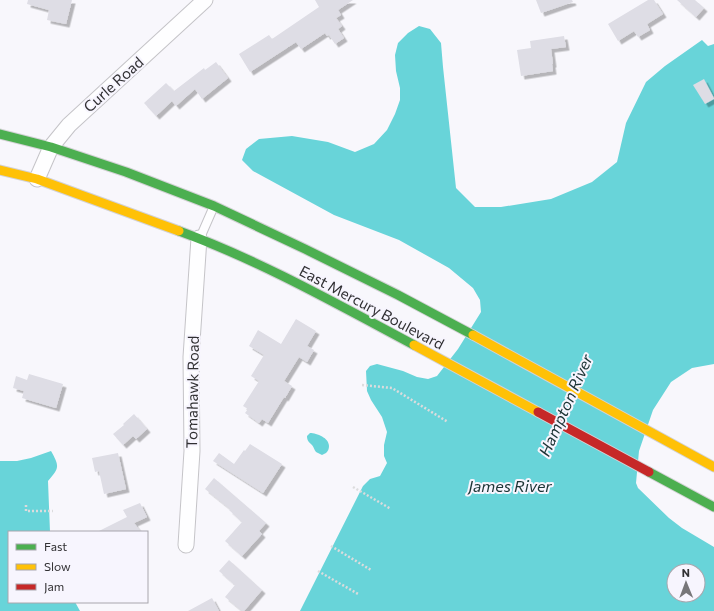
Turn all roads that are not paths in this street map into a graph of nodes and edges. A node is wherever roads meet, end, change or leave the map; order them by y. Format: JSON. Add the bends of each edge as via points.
{"nodes":[{"id":1,"x":205,"y":0,"type":"edge"},
{"id":2,"x":0,"y":134,"type":"edge"},
{"id":3,"x":51,"y":147,"type":"junction"},
{"id":4,"x":0,"y":170,"type":"edge"},
{"id":5,"x":36,"y":179,"type":"junction"},
{"id":6,"x":214,"y":206,"type":"junction"},
{"id":7,"x":199,"y":238,"type":"junction"},
{"id":8,"x":714,"y":467,"type":"edge"},
{"id":9,"x":714,"y":507,"type":"edge"},
{"id":10,"x":186,"y":545,"type":"dead end"}],
"edges":[{"from":1,"to":3,"type":"street","name":"Curle Road","via":[[69,125]]},
{"from":2,"to":3,"type":"main road","name":"East Mercury Boulevard"},
{"from":3,"to":5,"type":"street","name":"Curle Road"},
{"from":3,"to":6,"type":"main road","name":"East Mercury Boulevard","via":[[126,172]]},
{"from":4,"to":5,"type":"main road","name":"East Mercury Boulevard"},
{"from":5,"to":7,"type":"main road","name":"East Mercury Boulevard"},
{"from":6,"to":7,"type":"lane"},
{"from":6,"to":8,"type":"main road","name":"East Mercury Boulevard","via":[[449,322]]},
{"from":7,"to":9,"type":"main road","name":"East Mercury Boulevard","via":[[278,273]]},
{"from":7,"to":10,"type":"street","name":"Tomahawk Road","via":[[191,357],[192,452]]}]}
